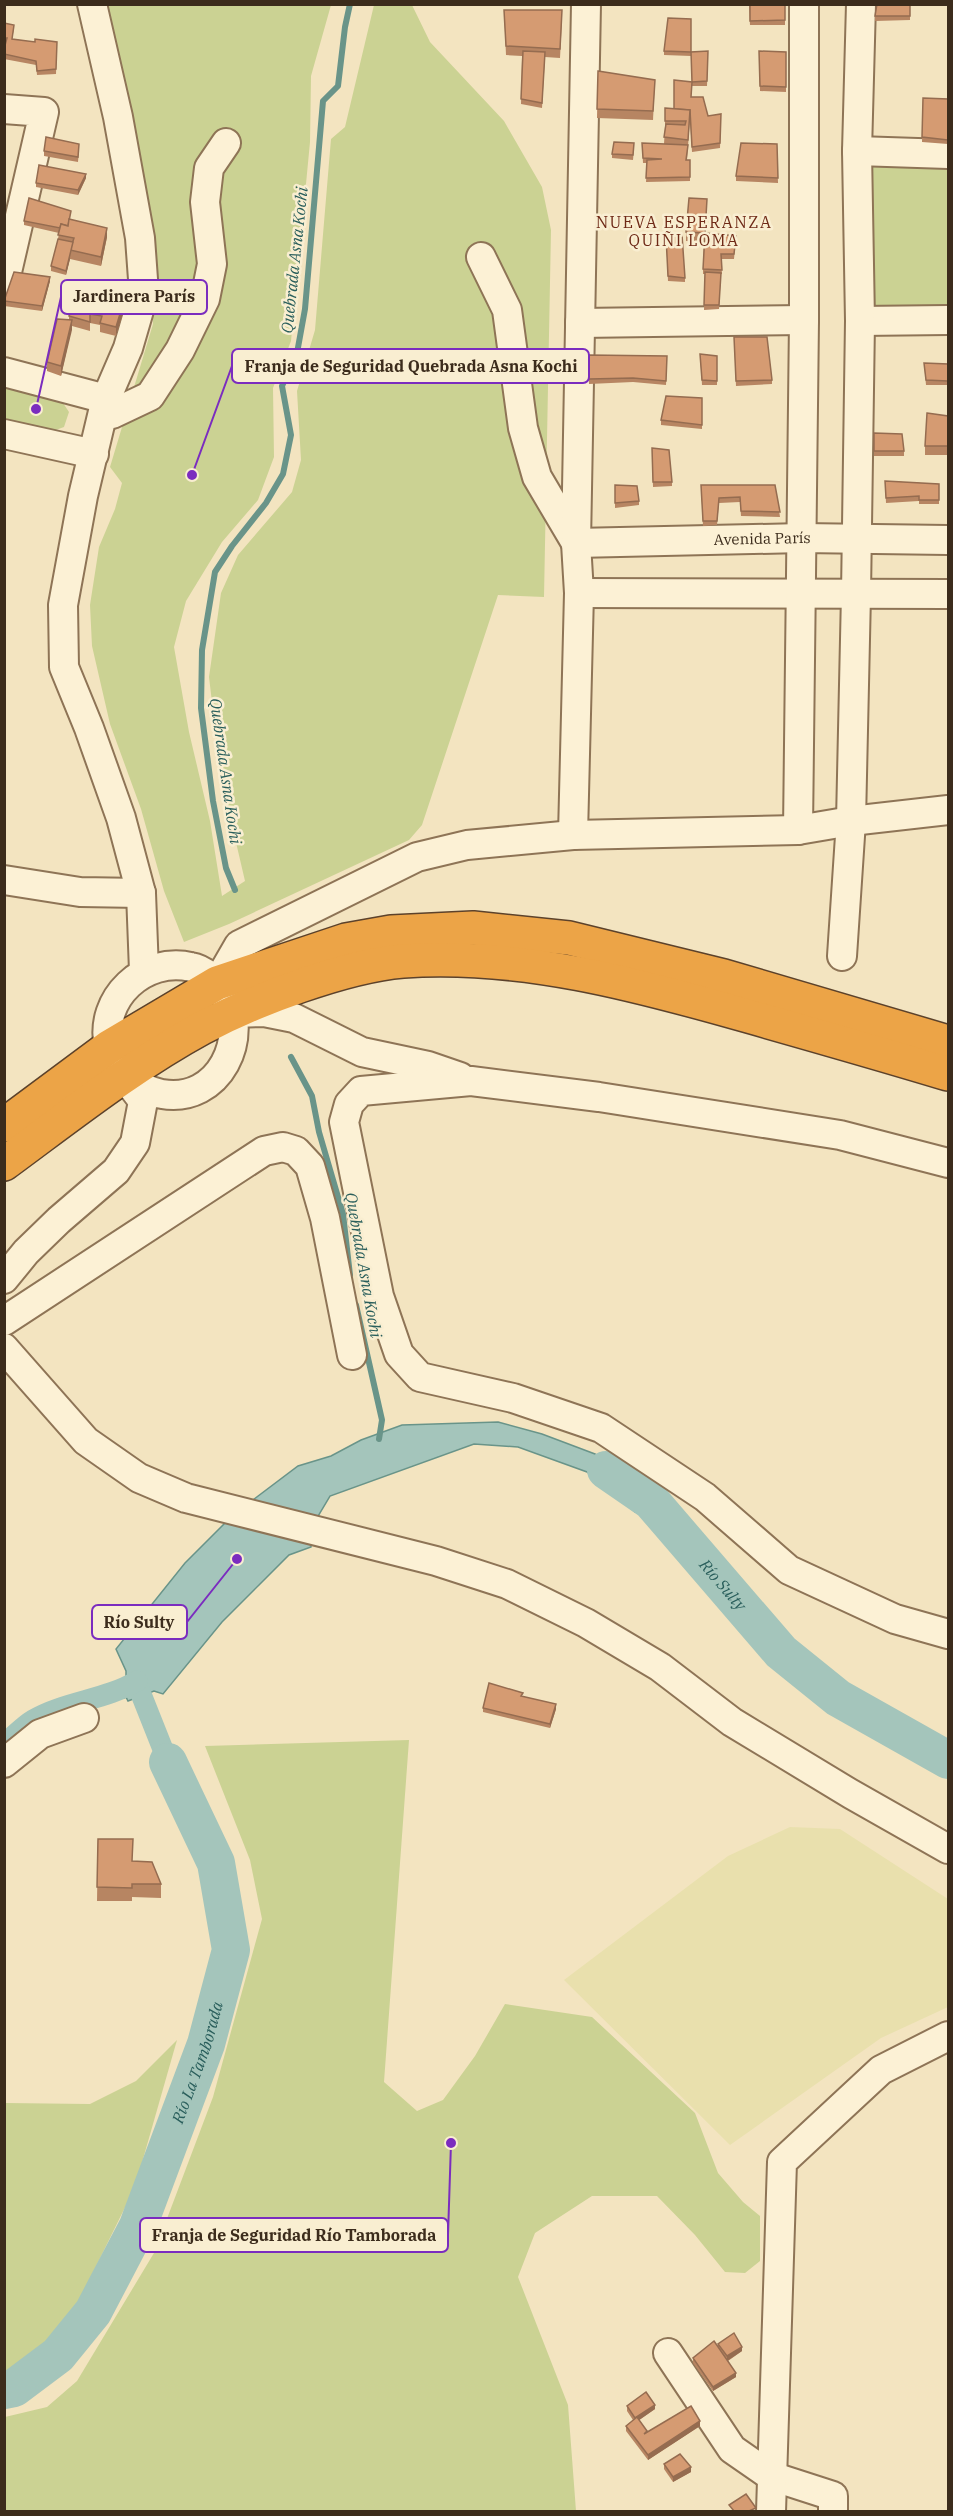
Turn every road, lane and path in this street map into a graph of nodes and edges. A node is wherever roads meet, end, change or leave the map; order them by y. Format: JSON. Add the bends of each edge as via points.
{"nodes":[{"id":1,"x":92,"y":4,"type":"edge"},
{"id":2,"x":586,"y":4,"type":"edge"},
{"id":3,"x":804,"y":4,"type":"edge"},
{"id":4,"x":861,"y":4,"type":"edge"},
{"id":5,"x":4,"y":109,"type":"edge"},
{"id":6,"x":226,"y":143,"type":"dead end"},
{"id":7,"x":857,"y":151,"type":"junction"},
{"id":8,"x":948,"y":154,"type":"edge"},
{"id":9,"x":481,"y":257,"type":"dead end"},
{"id":10,"x":4,"y":285,"type":"edge"},
{"id":11,"x":804,"y":320,"type":"junction"},
{"id":12,"x":948,"y":320,"type":"edge"},
{"id":13,"x":860,"y":321,"type":"junction"},
{"id":14,"x":580,"y":324,"type":"junction"},
{"id":15,"x":4,"y":372,"type":"edge"},
{"id":16,"x":106,"y":399,"type":"junction"},
{"id":17,"x":4,"y":434,"type":"edge"},
{"id":18,"x":94,"y":454,"type":"junction"},
{"id":19,"x":802,"y":538,"type":"junction"},
{"id":20,"x":856,"y":539,"type":"junction"},
{"id":21,"x":948,"y":540,"type":"edge"},
{"id":22,"x":576,"y":543,"type":"junction"},
{"id":23,"x":579,"y":593,"type":"junction"},
{"id":24,"x":801,"y":593,"type":"junction"},
{"id":25,"x":856,"y":594,"type":"junction"},
{"id":26,"x":948,"y":594,"type":"edge"},
{"id":27,"x":948,"y":810,"type":"edge"},
{"id":28,"x":851,"y":821,"type":"junction"},
{"id":29,"x":798,"y":830,"type":"junction"},
{"id":30,"x":573,"y":835,"type":"junction"},
{"id":31,"x":4,"y":880,"type":"edge"},
{"id":32,"x":141,"y":893,"type":"junction"},
{"id":33,"x":842,"y":956,"type":"dead end"},
{"id":34,"x":144,"y":971,"type":"junction"},
{"id":35,"x":217,"y":983,"type":"junction"},
{"id":36,"x":234,"y":1013,"type":"junction"},
{"id":37,"x":948,"y":1042,"type":"edge"},
{"id":38,"x":109,"y":1047,"type":"junction"},
{"id":39,"x":948,"y":1074,"type":"edge"},
{"id":40,"x":126,"y":1076,"type":"junction"},
{"id":41,"x":471,"y":1081,"type":"junction"},
{"id":42,"x":4,"y":1125,"type":"edge"},
{"id":43,"x":948,"y":1163,"type":"edge"},
{"id":44,"x":4,"y":1164,"type":"edge"},
{"id":45,"x":4,"y":1279,"type":"edge"},
{"id":46,"x":4,"y":1321,"type":"edge"},
{"id":47,"x":4,"y":1348,"type":"edge"},
{"id":48,"x":352,"y":1355,"type":"dead end"},
{"id":49,"x":948,"y":1634,"type":"edge"},
{"id":50,"x":84,"y":1718,"type":"dead end"},
{"id":51,"x":4,"y":1763,"type":"edge"},
{"id":52,"x":948,"y":1849,"type":"edge"},
{"id":53,"x":948,"y":2036,"type":"edge"},
{"id":54,"x":668,"y":2353,"type":"dead end"},
{"id":55,"x":771,"y":2476,"type":"junction"},
{"id":56,"x":771,"y":2511,"type":"edge"},
{"id":57,"x":833,"y":2511,"type":"edge"}],
"edges":[{"from":1,"to":16,"type":"street","via":[[138,227],[144,293],[128,348]]},
{"from":2,"to":14,"type":"street"},
{"from":3,"to":11,"type":"street"},
{"from":4,"to":7,"type":"street"},
{"from":5,"to":10,"type":"street","via":[[44,112]]},
{"from":6,"to":16,"type":"street","via":[[209,168],[205,202],[212,264],[205,299],[180,350],[150,396],[112,414]]},
{"from":7,"to":8,"type":"street"},
{"from":7,"to":13,"type":"street"},
{"from":9,"to":22,"type":"street","via":[[507,310],[523,428],[537,477]]},
{"from":11,"to":14,"type":"street"},
{"from":11,"to":19,"type":"street"},
{"from":12,"to":13,"type":"street"},
{"from":13,"to":20,"type":"street"},
{"from":14,"to":22,"type":"street"},
{"from":15,"to":16,"type":"street"},
{"from":16,"to":18,"type":"street"},
{"from":17,"to":18,"type":"street"},
{"from":18,"to":32,"type":"street","via":[[63,605],[64,667],[121,818]]},
{"from":19,"to":20,"type":"street","name":"Avenida París"},
{"from":19,"to":22,"type":"street","name":"Avenida París"},
{"from":19,"to":24,"type":"street"},
{"from":20,"to":21,"type":"street","name":"Avenida París"},
{"from":20,"to":25,"type":"street"},
{"from":22,"to":23,"type":"street"},
{"from":23,"to":24,"type":"street"},
{"from":23,"to":30,"type":"street"},
{"from":24,"to":25,"type":"street"},
{"from":24,"to":29,"type":"street"},
{"from":25,"to":26,"type":"street"},
{"from":25,"to":28,"type":"street"},
{"from":27,"to":28,"type":"street"},
{"from":28,"to":29,"type":"street"},
{"from":28,"to":33,"type":"street"},
{"from":29,"to":30,"type":"street"},
{"from":30,"to":35,"type":"street","via":[[467,845],[417,858],[239,945]]},
{"from":31,"to":32,"type":"street","via":[[80,892]]},
{"from":32,"to":34,"type":"street"},
{"from":34,"to":35,"type":"street","via":[[179,964],[198,968]]},
{"from":34,"to":38,"type":"street","via":[[126,985],[112,1006]]},
{"from":35,"to":36,"type":"street"},
{"from":35,"to":37,"type":"highway","via":[[346,940],[391,932],[473,928],[569,938],[627,951]]},
{"from":35,"to":38,"type":"highway"},
{"from":36,"to":39,"type":"highway","via":[[296,988],[368,967],[402,961],[467,960],[558,969],[667,993]]},
{"from":36,"to":40,"type":"highway","via":[[202,1028]]},
{"from":36,"to":40,"type":"street","via":[[235,1036],[230,1056],[203,1086],[164,1095],[144,1089]]},
{"from":36,"to":41,"type":"street","via":[[264,1012],[294,1018],[362,1052],[428,1066]]},
{"from":38,"to":40,"type":"street"},
{"from":38,"to":42,"type":"highway"},
{"from":40,"to":44,"type":"highway"},
{"from":40,"to":45,"type":"street","via":[[143,1101],[135,1143],[116,1171],[59,1220]]},
{"from":41,"to":43,"type":"street","via":[[840,1135]]},
{"from":41,"to":49,"type":"street","via":[[361,1091],[349,1104],[344,1122],[379,1296],[399,1354],[420,1377],[513,1398],[601,1428],[705,1497],[789,1569],[895,1619]]},
{"from":46,"to":48,"type":"street","via":[[264,1151],[283,1147],[296,1151],[310,1166],[325,1218]]},
{"from":47,"to":52,"type":"street","via":[[86,1441],[140,1478],[186,1498],[436,1561],[507,1584],[586,1623],[660,1667],[732,1722]]},
{"from":50,"to":51,"type":"street","via":[[40,1734]]},
{"from":53,"to":55,"type":"street","via":[[881,2070],[782,2162]]},
{"from":54,"to":55,"type":"street","via":[[732,2449]]},
{"from":55,"to":56,"type":"street"},
{"from":55,"to":57,"type":"street","via":[[832,2496]]}]}
